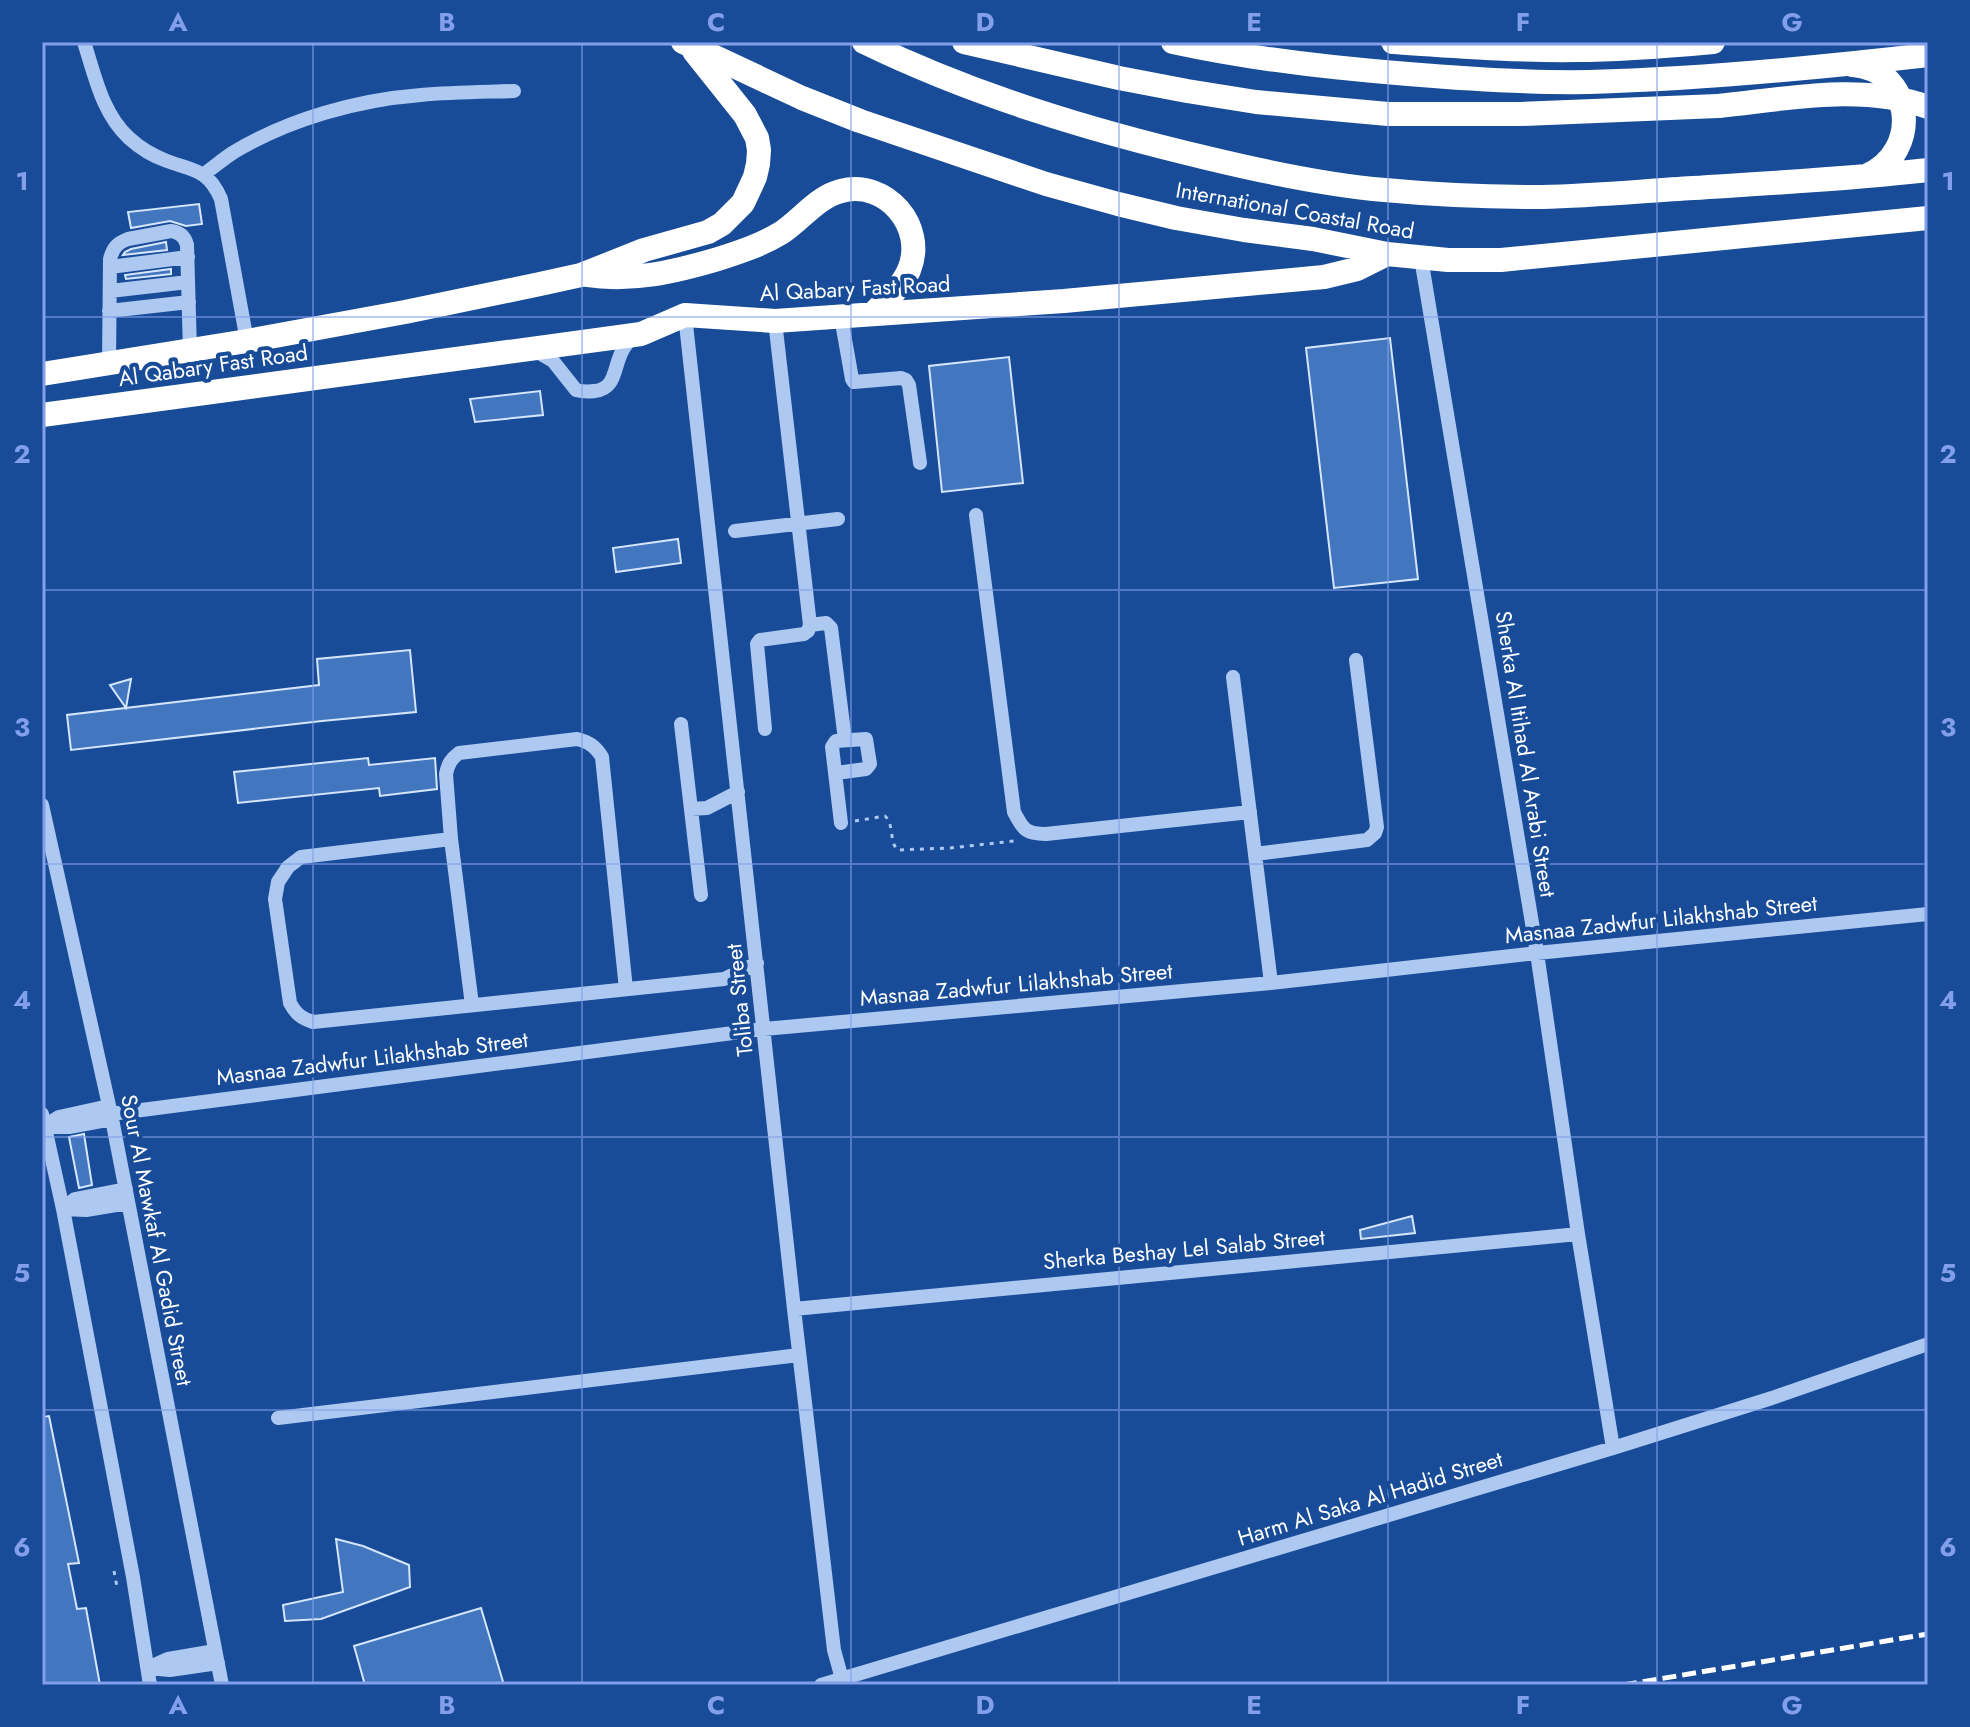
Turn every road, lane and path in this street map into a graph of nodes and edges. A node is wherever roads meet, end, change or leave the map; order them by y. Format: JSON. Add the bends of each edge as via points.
{"nodes":[{"id":1,"x":84,"y":42,"type":"edge"},
{"id":2,"x":864,"y":42,"type":"edge"},
{"id":3,"x":964,"y":42,"type":"edge"},
{"id":4,"x":1173,"y":42,"type":"edge"},
{"id":5,"x":1393,"y":42,"type":"edge"},
{"id":6,"x":1713,"y":42,"type":"edge"},
{"id":7,"x":686,"y":44,"type":"edge"},
{"id":8,"x":1928,"y":55,"type":"edge"},
{"id":9,"x":1842,"y":65,"type":"junction"},
{"id":10,"x":514,"y":91,"type":"dead end"},
{"id":11,"x":1928,"y":107,"type":"edge"},
{"id":12,"x":1928,"y":170,"type":"edge"},
{"id":13,"x":204,"y":174,"type":"junction"},
{"id":14,"x":1862,"y":178,"type":"junction"},
{"id":15,"x":1928,"y":218,"type":"edge"},
{"id":16,"x":1387,"y":254,"type":"junction"},
{"id":17,"x":188,"y":257,"type":"junction"},
{"id":18,"x":1421,"y":258,"type":"junction"},
{"id":19,"x":110,"y":267,"type":"junction"},
{"id":20,"x":581,"y":275,"type":"junction"},
{"id":21,"x":188,"y":282,"type":"junction"},
{"id":22,"x":110,"y":291,"type":"junction"},
{"id":23,"x":189,"y":302,"type":"junction"},
{"id":24,"x":109,"y":311,"type":"junction"},
{"id":25,"x":874,"y":313,"type":"junction"},
{"id":26,"x":685,"y":315,"type":"junction"},
{"id":27,"x":841,"y":317,"type":"junction"},
{"id":28,"x":775,"y":321,"type":"junction"},
{"id":29,"x":641,"y":334,"type":"junction"},
{"id":30,"x":247,"y":341,"type":"junction"},
{"id":31,"x":528,"y":348,"type":"junction"},
{"id":32,"x":190,"y":351,"type":"junction"},
{"id":33,"x":109,"y":364,"type":"junction"},
{"id":34,"x":42,"y":374,"type":"edge"},
{"id":35,"x":42,"y":415,"type":"edge"},
{"id":36,"x":920,"y":463,"type":"dead end"},
{"id":37,"x":976,"y":515,"type":"dead end"},
{"id":38,"x":838,"y":519,"type":"dead end"},
{"id":39,"x":798,"y":523,"type":"junction"},
{"id":40,"x":735,"y":531,"type":"dead end"},
{"id":41,"x":810,"y":625,"type":"junction"},
{"id":42,"x":1356,"y":660,"type":"dead end"},
{"id":43,"x":1233,"y":677,"type":"dead end"},
{"id":44,"x":681,"y":724,"type":"dead end"},
{"id":45,"x":765,"y":729,"type":"dead end"},
{"id":46,"x":845,"y":740,"type":"junction"},
{"id":47,"x":836,"y":773,"type":"junction"},
{"id":48,"x":738,"y":792,"type":"junction"},
{"id":49,"x":42,"y":805,"type":"edge"},
{"id":50,"x":691,"y":809,"type":"junction"},
{"id":51,"x":1250,"y":812,"type":"junction"},
{"id":52,"x":841,"y":823,"type":"joint"},
{"id":53,"x":1032,"y":834,"type":"junction"},
{"id":54,"x":451,"y":839,"type":"junction"},
{"id":55,"x":1255,"y":854,"type":"junction"},
{"id":56,"x":701,"y":895,"type":"dead end"},
{"id":57,"x":1928,"y":914,"type":"edge"},
{"id":58,"x":1537,"y":953,"type":"junction"},
{"id":59,"x":757,"y":963,"type":"junction"},
{"id":60,"x":1271,"y":983,"type":"junction"},
{"id":61,"x":626,"y":989,"type":"junction"},
{"id":62,"x":472,"y":1005,"type":"junction"},
{"id":63,"x":764,"y":1029,"type":"junction"},
{"id":64,"x":111,"y":1113,"type":"junction"},
{"id":65,"x":43,"y":1122,"type":"edge"},
{"id":66,"x":127,"y":1196,"type":"junction"},
{"id":67,"x":63,"y":1209,"type":"junction"},
{"id":68,"x":1578,"y":1234,"type":"junction"},
{"id":69,"x":794,"y":1309,"type":"junction"},
{"id":70,"x":1928,"y":1344,"type":"edge"},
{"id":71,"x":799,"y":1355,"type":"junction"},
{"id":72,"x":278,"y":1418,"type":"dead end"},
{"id":73,"x":1613,"y":1448,"type":"junction"},
{"id":74,"x":216,"y":1657,"type":"junction"},
{"id":75,"x":148,"y":1668,"type":"junction"},
{"id":76,"x":842,"y":1679,"type":"junction"},
{"id":77,"x":150,"y":1685,"type":"edge"},
{"id":78,"x":222,"y":1685,"type":"edge"},
{"id":79,"x":821,"y":1685,"type":"edge"}],
"edges":[{"from":1,"to":13,"type":"street","via":[[104,104],[129,138],[152,155]]},
{"from":2,"to":14,"type":"highway","name":"International Coastal Road","via":[[949,80],[1090,128],[1235,165],[1381,190],[1545,197]]},
{"from":3,"to":11,"type":"highway","bridge":true,"via":[[1187,91],[1388,114],[1718,106],[1853,94]]},
{"from":4,"to":9,"type":"highway","via":[[1323,67],[1522,81],[1650,79]]},
{"from":5,"to":6,"type":"highway","via":[[1579,50]]},
{"from":7,"to":16,"type":"highway","name":"International Coastal Road","via":[[860,121],[1046,184],[1176,218]]},
{"from":7,"to":20,"type":"highway","name":"Al Qabary Fast Road","via":[[752,126],[759,150],[751,189],[733,214],[708,232]]},
{"from":8,"to":9,"type":"highway"},
{"from":9,"to":14,"type":"highway","via":[[1859,66],[1889,82],[1904,112],[1900,146],[1877,171]]},
{"from":10,"to":13,"type":"street","via":[[390,98],[325,113],[253,142]]},
{"from":12,"to":14,"type":"highway","name":"International Coastal Road"},
{"from":13,"to":30,"type":"street","via":[[221,199]]},
{"from":15,"to":18,"type":"highway","name":"International Coastal Road","via":[[1527,258]]},
{"from":16,"to":18,"type":"highway","name":"International Coastal Road"},
{"from":16,"to":25,"type":"highway","name":"Al Qabary Fast Road","via":[[1324,277]]},
{"from":17,"to":19,"type":"street"},
{"from":17,"to":19,"type":"street","via":[[184,237],[171,231],[121,241],[112,252]]},
{"from":17,"to":21,"type":"street"},
{"from":18,"to":58,"type":"street","name":"Sherka Al Itihad Al Arabi Street"},
{"from":19,"to":22,"type":"street"},
{"from":20,"to":25,"type":"highway","via":[[632,279],[685,269],[772,238],[823,198],[859,189],[893,203],[912,234],[909,270]]},
{"from":20,"to":30,"type":"highway","name":"Al Qabary Fast Road"},
{"from":21,"to":22,"type":"street"},
{"from":21,"to":23,"type":"street"},
{"from":22,"to":24,"type":"street"},
{"from":23,"to":24,"type":"street"},
{"from":23,"to":32,"type":"street"},
{"from":24,"to":33,"type":"street"},
{"from":25,"to":27,"type":"highway","name":"Al Qabary Fast Road"},
{"from":26,"to":28,"type":"highway","name":"Al Qabary Fast Road"},
{"from":26,"to":29,"type":"highway","name":"Al Qabary Fast Road"},
{"from":26,"to":48,"type":"street","name":"Toliba Street"},
{"from":27,"to":28,"type":"highway","name":"Al Qabary Fast Road"},
{"from":27,"to":36,"type":"street","via":[[852,379],[858,383],[901,378],[909,385]]},
{"from":28,"to":39,"type":"street"},
{"from":29,"to":31,"type":"highway","name":"Al Qabary Fast Road"},
{"from":29,"to":31,"type":"street","via":[[622,349],[604,390],[576,390],[553,361]]},
{"from":30,"to":32,"type":"highway","name":"Al Qabary Fast Road"},
{"from":31,"to":35,"type":"highway","name":"Al Qabary Fast Road"},
{"from":32,"to":33,"type":"highway","name":"Al Qabary Fast Road"},
{"from":33,"to":34,"type":"highway","name":"Al Qabary Fast Road"},
{"from":37,"to":53,"type":"street","via":[[1014,812]]},
{"from":38,"to":39,"type":"street"},
{"from":39,"to":40,"type":"street"},
{"from":39,"to":41,"type":"street"},
{"from":41,"to":45,"type":"street","via":[[804,634],[757,644]]},
{"from":41,"to":46,"type":"street","via":[[826,623],[831,628]]},
{"from":42,"to":55,"type":"street","via":[[1375,833],[1367,840]]},
{"from":43,"to":51,"type":"street"},
{"from":44,"to":50,"type":"street"},
{"from":46,"to":47,"type":"street","via":[[832,747]]},
{"from":46,"to":47,"type":"street","via":[[866,739],[870,764]]},
{"from":47,"to":52,"type":"street"},
{"from":48,"to":50,"type":"street","via":[[707,808]]},
{"from":48,"to":59,"type":"street","name":"Toliba Street"},
{"from":49,"to":64,"type":"street","name":"Sour Al Mawkaf Al Gadid Street"},
{"from":50,"to":56,"type":"street"},
{"from":51,"to":53,"type":"street"},
{"from":51,"to":55,"type":"street"},
{"from":52,"to":53,"type":"path","via":[[885,816],[897,850],[994,844]]},
{"from":54,"to":61,"type":"street","via":[[446,774],[452,758],[459,753],[588,741],[602,757]]},
{"from":54,"to":62,"type":"street"},
{"from":54,"to":62,"type":"street","via":[[301,857],[278,882],[275,899],[290,1003],[303,1019]]},
{"from":55,"to":60,"type":"street"},
{"from":57,"to":58,"type":"street","name":"Masnaa Zadwfur Lilakhshab Street"},
{"from":58,"to":60,"type":"street","name":"Masnaa Zadwfur Lilakhshab Street"},
{"from":58,"to":68,"type":"street","name":"Sherka Al Itihad Al Arabi Street"},
{"from":59,"to":61,"type":"street","via":[[724,979]]},
{"from":59,"to":63,"type":"street","name":"Toliba Street"},
{"from":60,"to":63,"type":"street","name":"Masnaa Zadwfur Lilakhshab Street"},
{"from":61,"to":62,"type":"street"},
{"from":63,"to":64,"type":"street","name":"Masnaa Zadwfur Lilakhshab Street"},
{"from":63,"to":69,"type":"street","name":"Toliba Street"},
{"from":64,"to":65,"type":"street","name":"Masnaa Zadwfur Lilakhshab Street","via":[[66,1114]]},
{"from":64,"to":66,"type":"street","name":"Sour Al Mawkaf Al Gadid Street"},
{"from":65,"to":67,"type":"street"},
{"from":66,"to":67,"type":"street","via":[[75,1199]]},
{"from":66,"to":74,"type":"street","name":"Sour Al Mawkaf Al Gadid Street"},
{"from":67,"to":75,"type":"street"},
{"from":68,"to":69,"type":"street","name":"Sherka Beshay Lel Salab Street"},
{"from":68,"to":73,"type":"street","name":"Sherka Al Itihad Al Arabi Street"},
{"from":69,"to":71,"type":"street","name":"Toliba Street"},
{"from":70,"to":73,"type":"street","name":"Harm Al Saka Al Hadid Street"},
{"from":71,"to":72,"type":"street"},
{"from":71,"to":76,"type":"street","name":"Toliba Street","via":[[834,1650]]},
{"from":73,"to":76,"type":"street","name":"Harm Al Saka Al Hadid Street"},
{"from":74,"to":75,"type":"street","via":[[161,1661]]},
{"from":74,"to":78,"type":"street","name":"Sour Al Mawkaf Al Gadid Street"},
{"from":75,"to":77,"type":"street"},
{"from":76,"to":79,"type":"street","name":"Harm Al Saka Al Hadid Street"}]}
